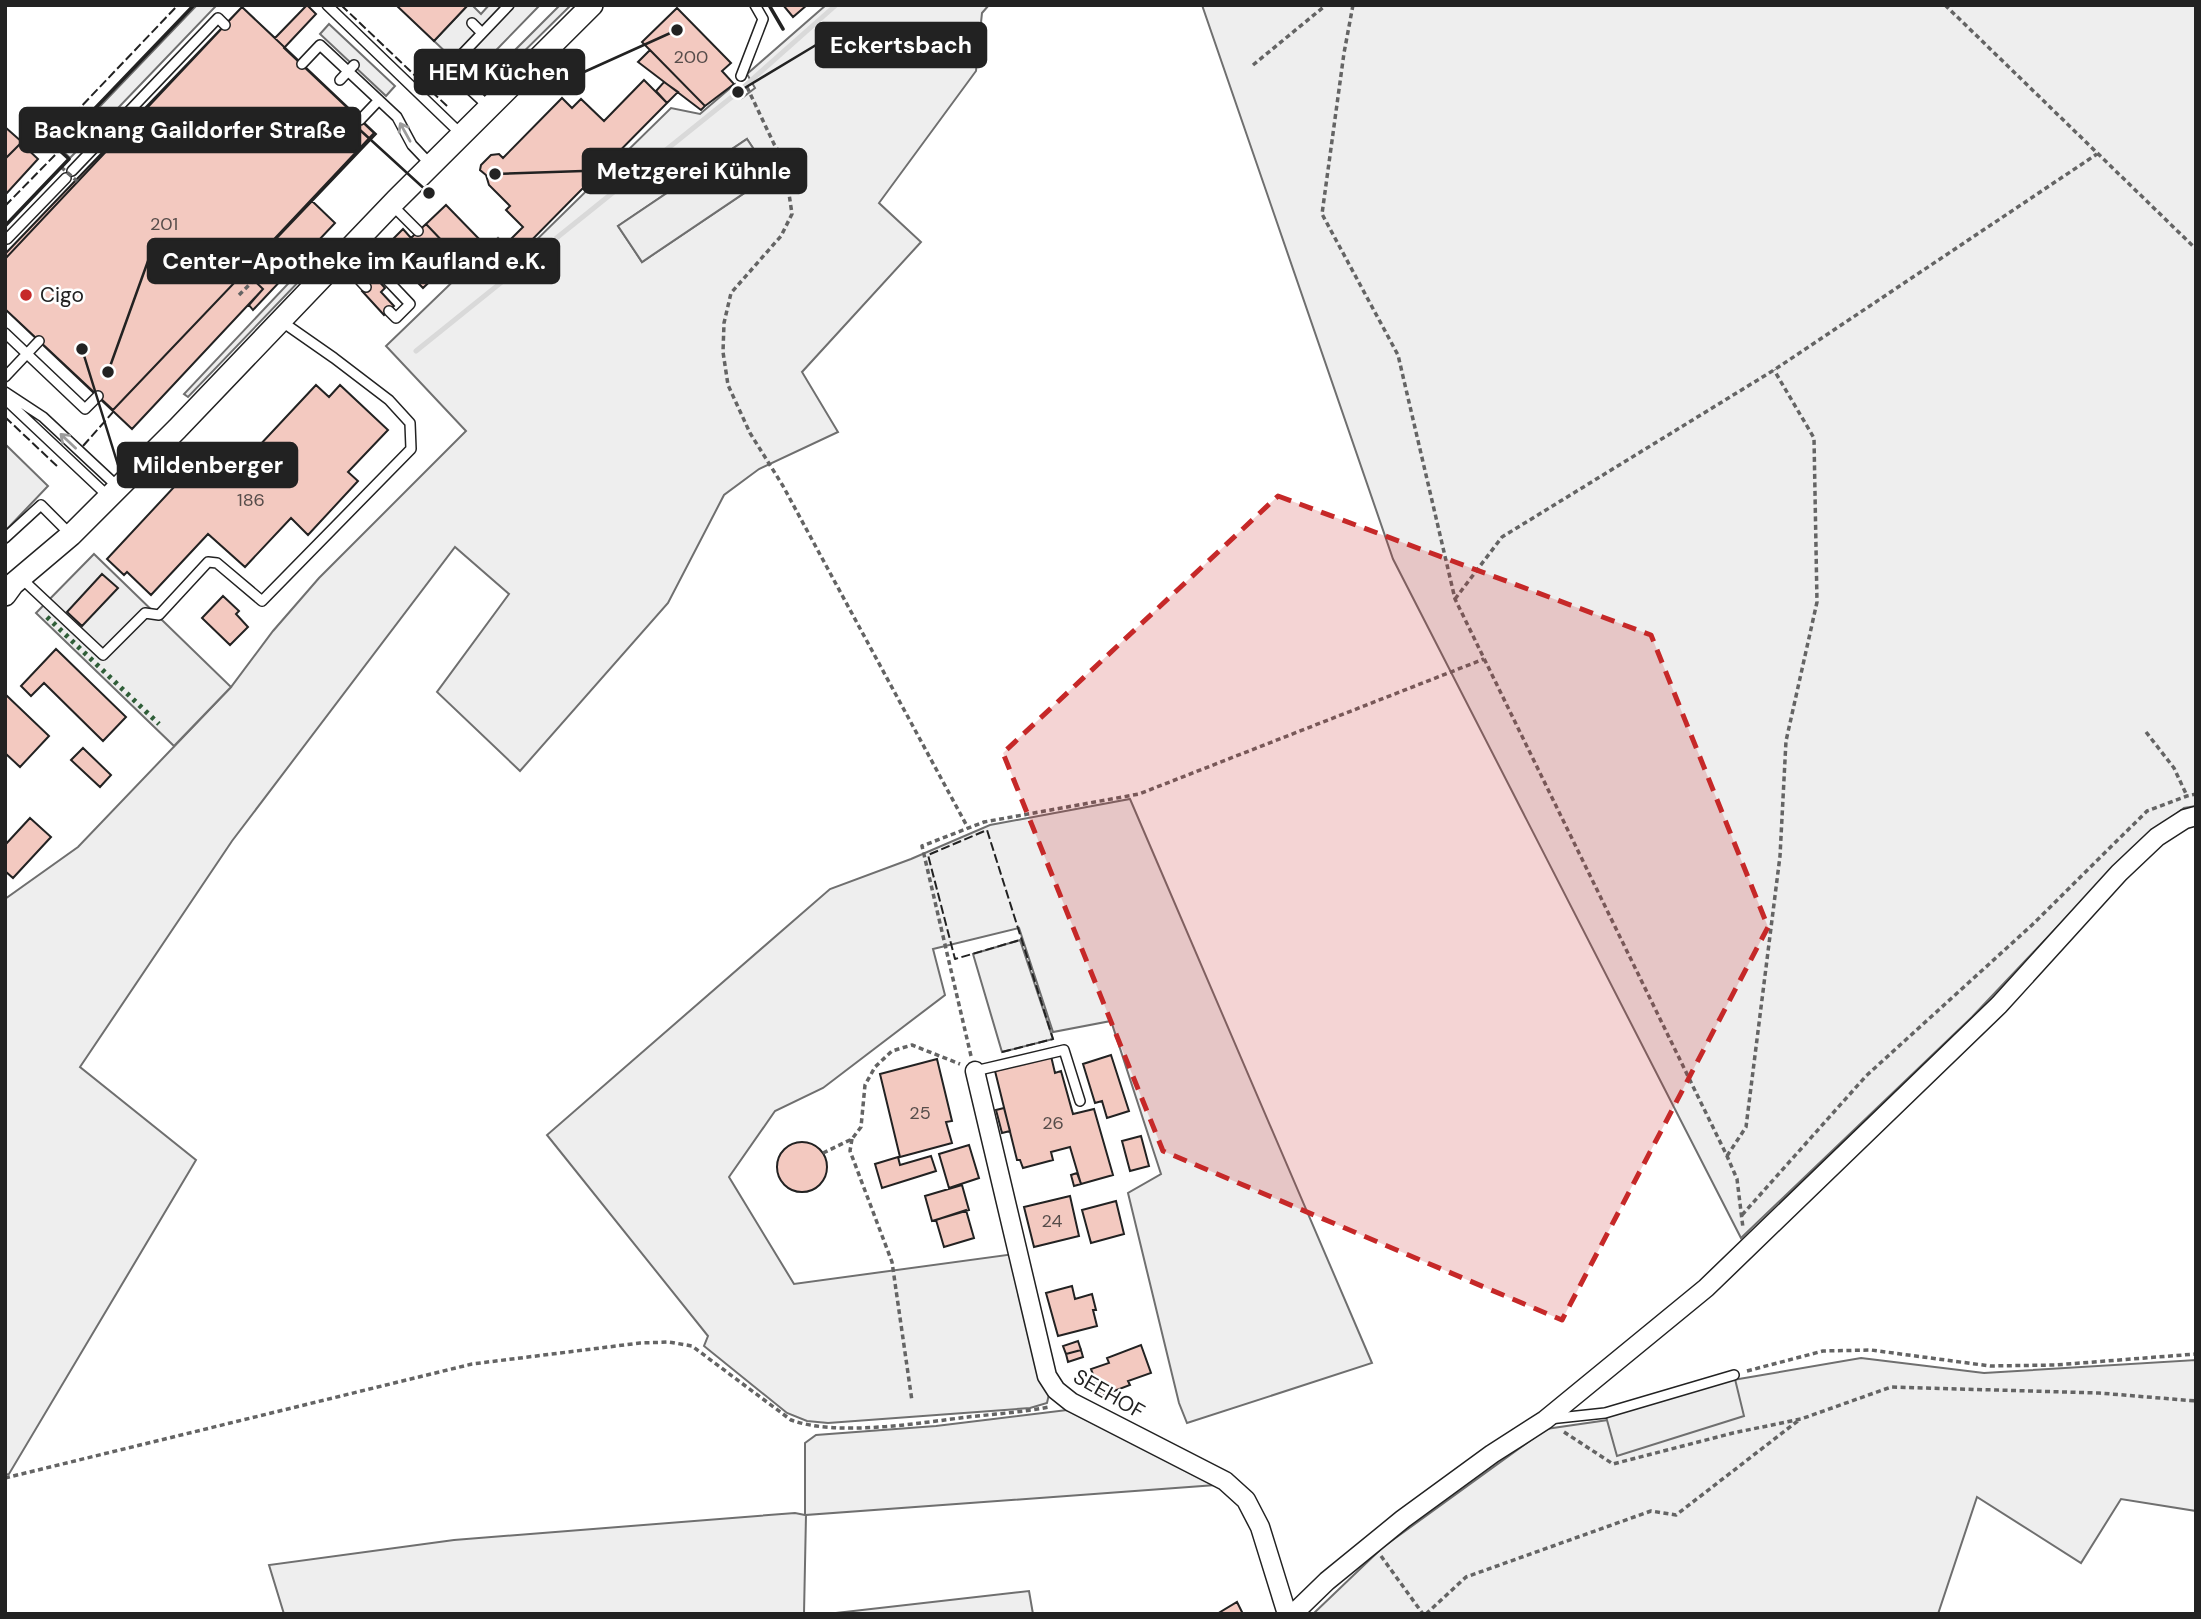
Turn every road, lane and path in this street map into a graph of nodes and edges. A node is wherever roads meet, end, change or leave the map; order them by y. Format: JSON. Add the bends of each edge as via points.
{"nodes":[{"id":1,"x":327,"y":5,"type":"edge"},
{"id":2,"x":509,"y":5,"type":"edge"},
{"id":3,"x":592,"y":5,"type":"edge"},
{"id":4,"x":755,"y":5,"type":"edge"},
{"id":5,"x":1326,"y":5,"type":"edge"},
{"id":6,"x":1353,"y":5,"type":"edge"},
{"id":7,"x":1945,"y":5,"type":"edge"},
{"id":8,"x":472,"y":23,"type":"dead end"},
{"id":9,"x":225,"y":25,"type":"dead end"},
{"id":10,"x":482,"y":33,"type":"junction"},
{"id":11,"x":304,"y":46,"type":"dead end"},
{"id":12,"x":312,"y":53,"type":"junction"},
{"id":13,"x":302,"y":64,"type":"dead end"},
{"id":14,"x":1253,"y":65,"type":"dead end"},
{"id":15,"x":351,"y":68,"type":"junction"},
{"id":16,"x":741,"y":76,"type":"dead end"},
{"id":17,"x":340,"y":80,"type":"dead end"},
{"id":18,"x":751,"y":95,"type":"dead end"},
{"id":19,"x":379,"y":100,"type":"junction"},
{"id":20,"x":488,"y":106,"type":"junction"},
{"id":21,"x":366,"y":118,"type":"dead end"},
{"id":22,"x":461,"y":134,"type":"junction"},
{"id":23,"x":2097,"y":154,"type":"junction"},
{"id":24,"x":430,"y":165,"type":"junction"},
{"id":25,"x":61,"y":167,"type":"dead end"},
{"id":26,"x":78,"y":182,"type":"dead end"},
{"id":27,"x":392,"y":204,"type":"junction"},
{"id":28,"x":418,"y":231,"type":"dead end"},
{"id":29,"x":7,"y":239,"type":"dead end"},
{"id":30,"x":2196,"y":249,"type":"edge"},
{"id":31,"x":347,"y":251,"type":"junction"},
{"id":32,"x":403,"y":268,"type":"dead end"},
{"id":33,"x":254,"y":281,"type":"dead end"},
{"id":34,"x":388,"y":282,"type":"junction"},
{"id":35,"x":366,"y":287,"type":"dead end"},
{"id":36,"x":239,"y":295,"type":"dead end"},
{"id":37,"x":389,"y":311,"type":"dead end"},
{"id":38,"x":280,"y":320,"type":"junction"},
{"id":39,"x":5,"y":333,"type":"edge"},
{"id":40,"x":39,"y":341,"type":"dead end"},
{"id":41,"x":27,"y":354,"type":"junction"},
{"id":42,"x":1774,"y":370,"type":"junction"},
{"id":43,"x":5,"y":377,"type":"edge"},
{"id":44,"x":5,"y":392,"type":"edge"},
{"id":45,"x":98,"y":396,"type":"dead end"},
{"id":46,"x":5,"y":399,"type":"edge"},
{"id":47,"x":113,"y":492,"type":"junction"},
{"id":48,"x":71,"y":535,"type":"junction"},
{"id":49,"x":8,"y":538,"type":"edge"},
{"id":50,"x":11,"y":586,"type":"edge"},
{"id":51,"x":1455,"y":599,"type":"junction"},
{"id":52,"x":1484,"y":659,"type":"junction"},
{"id":53,"x":2146,"y":732,"type":"dead end"},
{"id":54,"x":2196,"y":794,"type":"edge"},
{"id":55,"x":2187,"y":796,"type":"junction"},
{"id":56,"x":2196,"y":816,"type":"edge"},
{"id":57,"x":968,"y":828,"type":"junction"},
{"id":58,"x":975,"y":1071,"type":"junction"},
{"id":59,"x":1080,"y":1101,"type":"dead end"},
{"id":60,"x":852,"y":1139,"type":"junction"},
{"id":61,"x":823,"y":1153,"type":"dead end"},
{"id":62,"x":1727,"y":1156,"type":"junction"},
{"id":63,"x":1742,"y":1215,"type":"junction"},
{"id":64,"x":1745,"y":1248,"type":"junction"},
{"id":65,"x":2196,"y":1354,"type":"edge"},
{"id":66,"x":1734,"y":1375,"type":"joint"},
{"id":67,"x":912,"y":1401,"type":"dead end"},
{"id":68,"x":2196,"y":1401,"type":"edge"},
{"id":69,"x":1071,"y":1402,"type":"junction"},
{"id":70,"x":1801,"y":1419,"type":"junction"},
{"id":71,"x":1545,"y":1420,"type":"junction"},
{"id":72,"x":5,"y":1478,"type":"edge"},
{"id":73,"x":1372,"y":1544,"type":"junction"},
{"id":74,"x":1287,"y":1614,"type":"edge"},
{"id":75,"x":1293,"y":1614,"type":"edge"},
{"id":76,"x":1425,"y":1614,"type":"edge"}],
"edges":[{"from":1,"to":22,"type":"lane"},
{"from":2,"to":10,"type":"lane"},
{"from":3,"to":20,"type":"street"},
{"from":4,"to":16,"type":"lane","via":[[764,19]]},
{"from":5,"to":14,"type":"path"},
{"from":6,"to":51,"type":"path","via":[[1322,214],[1398,355]]},
{"from":7,"to":23,"type":"path"},
{"from":8,"to":10,"type":"lane"},
{"from":9,"to":29,"type":"lane","via":[[218,18]]},
{"from":10,"to":20,"type":"lane","via":[[448,69]]},
{"from":11,"to":12,"type":"lane"},
{"from":12,"to":13,"type":"lane"},
{"from":12,"to":15,"type":"lane","via":[[320,45]]},
{"from":15,"to":17,"type":"lane"},
{"from":15,"to":19,"type":"lane"},
{"from":18,"to":57,"type":"path","via":[[784,160],[792,214],[781,236],[731,293],[723,342],[727,385]]},
{"from":19,"to":21,"type":"lane"},
{"from":24,"to":19,"type":"lane","one_way":true,"via":[[412,145],[397,117]]},
{"from":20,"to":22,"type":"street"},
{"from":22,"to":24,"type":"street"},
{"from":23,"to":30,"type":"path"},
{"from":23,"to":42,"type":"path"},
{"from":24,"to":27,"type":"street"},
{"from":25,"to":26,"type":"path","bridge":true},
{"from":27,"to":28,"type":"lane"},
{"from":27,"to":31,"type":"street"},
{"from":31,"to":34,"type":"lane"},
{"from":31,"to":35,"type":"lane"},
{"from":31,"to":38,"type":"street"},
{"from":32,"to":34,"type":"lane"},
{"from":33,"to":36,"type":"path"},
{"from":34,"to":37,"type":"lane","via":[[410,304],[396,318]]},
{"from":38,"to":47,"type":"street"},
{"from":38,"to":50,"type":"lane","via":[[389,400],[410,422],[411,449],[261,601],[217,563],[208,562],[159,615],[145,613],[103,655]]},
{"from":39,"to":41,"type":"lane"},
{"from":40,"to":41,"type":"lane"},
{"from":41,"to":43,"type":"lane"},
{"from":41,"to":45,"type":"lane","via":[[85,409]]},
{"from":42,"to":51,"type":"path","via":[[1502,537]]},
{"from":42,"to":62,"type":"path","via":[[1814,438],[1817,602],[1786,741],[1780,856],[1746,1127]]},
{"from":47,"to":44,"type":"lane","one_way":true,"via":[[43,417]]},
{"from":46,"to":47,"type":"lane"},
{"from":47,"to":48,"type":"street"},
{"from":48,"to":49,"type":"lane","via":[[38,503]]},
{"from":48,"to":50,"type":"street"},
{"from":51,"to":52,"type":"path"},
{"from":52,"to":57,"type":"path","via":[[1139,794]]},
{"from":52,"to":62,"type":"path"},
{"from":53,"to":55,"type":"path","via":[[2174,768]]},
{"from":54,"to":55,"type":"path"},
{"from":55,"to":63,"type":"path","via":[[2147,811],[2032,925],[1866,1076]]},
{"from":56,"to":64,"type":"street","via":[[2157,837],[2119,873],[1998,1005]]},
{"from":57,"to":58,"type":"path","via":[[922,846]]},
{"from":58,"to":59,"type":"lane","via":[[1064,1050]]},
{"from":58,"to":60,"type":"path","via":[[912,1045],[892,1051],[875,1066],[866,1085],[861,1127]]},
{"from":58,"to":69,"type":"street","name":"SEEHOF","via":[[1047,1376]]},
{"from":60,"to":61,"type":"path"},
{"from":60,"to":67,"type":"path","via":[[850,1151],[892,1262]]},
{"from":62,"to":63,"type":"path","via":[[1738,1179]]},
{"from":63,"to":64,"type":"path"},
{"from":64,"to":71,"type":"street","via":[[1706,1288]]},
{"from":65,"to":66,"type":"path","via":[[1990,1366],[1871,1350],[1823,1351]]},
{"from":66,"to":71,"type":"lane","via":[[1605,1413]]},
{"from":68,"to":70,"type":"path","via":[[2099,1393],[1891,1387]]},
{"from":69,"to":72,"type":"path","via":[[932,1421],[808,1426],[791,1420],[692,1346],[640,1343],[472,1364]]},
{"from":69,"to":74,"type":"street","name":"SEEHOF","via":[[1225,1481],[1246,1500],[1260,1527]]},
{"from":70,"to":71,"type":"path","via":[[1613,1464]]},
{"from":70,"to":76,"type":"path","via":[[1676,1515],[1651,1511],[1466,1577]]},
{"from":71,"to":73,"type":"street"},
{"from":73,"to":75,"type":"street"},
{"from":73,"to":76,"type":"path"}]}
